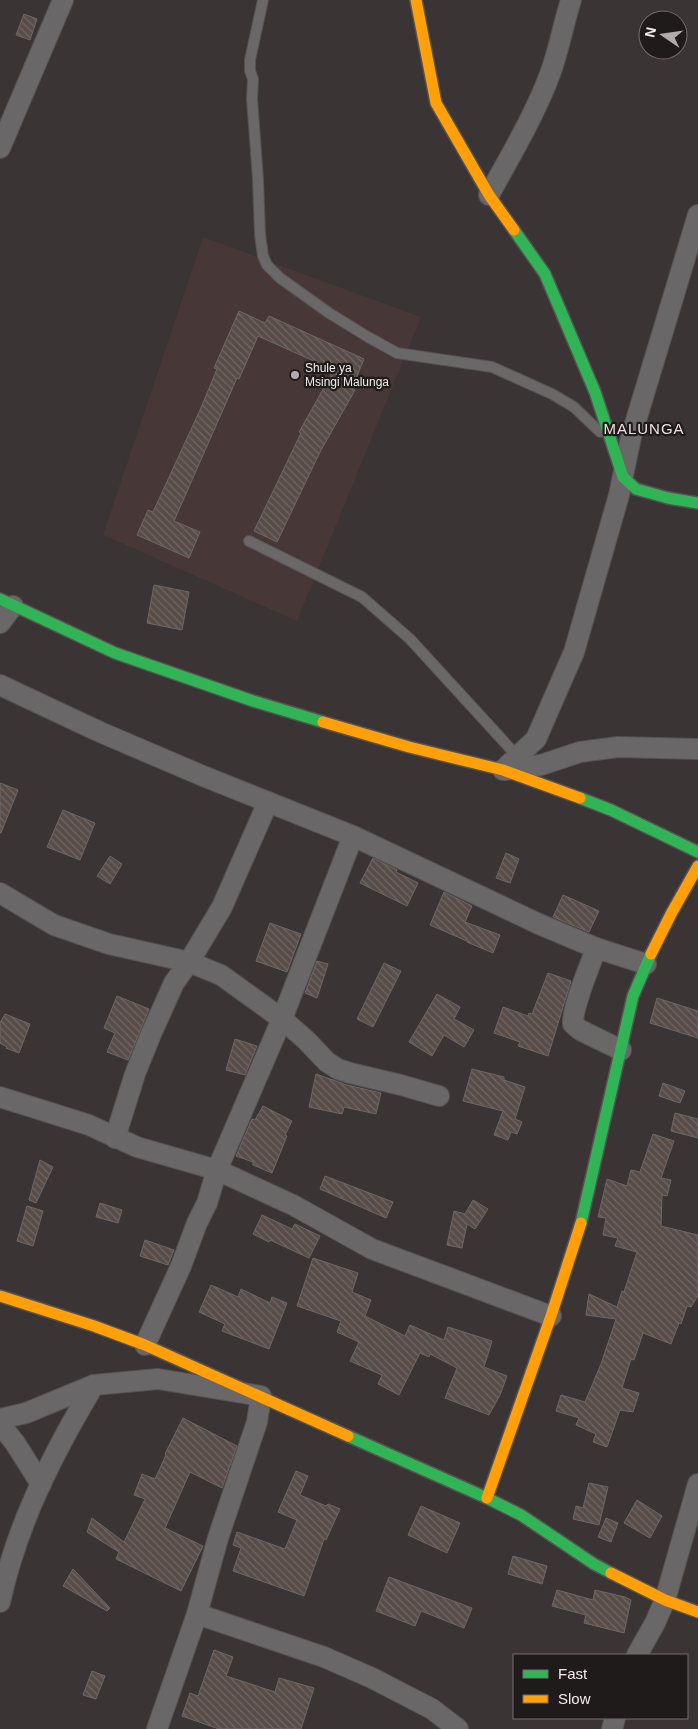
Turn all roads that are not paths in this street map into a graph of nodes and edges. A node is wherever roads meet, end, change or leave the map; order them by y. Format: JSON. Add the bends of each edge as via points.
{"nodes":[{"id":1,"x":62,"y":0,"type":"edge"},
{"id":2,"x":263,"y":0,"type":"edge"},
{"id":3,"x":416,"y":0,"type":"edge"},
{"id":4,"x":571,"y":0,"type":"edge"},
{"id":5,"x":0,"y":148,"type":"edge"},
{"id":6,"x":489,"y":195,"type":"junction"},
{"id":7,"x":698,"y":215,"type":"edge"},
{"id":8,"x":612,"y":443,"type":"junction"},
{"id":9,"x":624,"y":477,"type":"junction"},
{"id":10,"x":698,"y":503,"type":"edge"},
{"id":11,"x":249,"y":541,"type":"dead end"},
{"id":12,"x":6,"y":603,"type":"edge"},
{"id":13,"x":0,"y":622,"type":"edge"},
{"id":14,"x":0,"y":685,"type":"edge"},
{"id":15,"x":698,"y":750,"type":"edge"},
{"id":16,"x":518,"y":757,"type":"junction"},
{"id":17,"x":503,"y":770,"type":"junction"},
{"id":18,"x":268,"y":802,"type":"junction"},
{"id":19,"x":353,"y":836,"type":"junction"},
{"id":20,"x":698,"y":852,"type":"edge"},
{"id":21,"x":698,"y":866,"type":"edge"},
{"id":22,"x":0,"y":894,"type":"edge"},
{"id":23,"x":596,"y":948,"type":"junction"},
{"id":24,"x":189,"y":962,"type":"junction"},
{"id":25,"x":646,"y":964,"type":"junction"},
{"id":26,"x":282,"y":1019,"type":"junction"},
{"id":27,"x":621,"y":1050,"type":"junction"},
{"id":28,"x":438,"y":1096,"type":"dead end"},
{"id":29,"x":0,"y":1097,"type":"edge"},
{"id":30,"x":115,"y":1138,"type":"junction"},
{"id":31,"x":217,"y":1170,"type":"junction"},
{"id":32,"x":0,"y":1296,"type":"edge"},
{"id":33,"x":550,"y":1316,"type":"junction"},
{"id":34,"x":144,"y":1345,"type":"junction"},
{"id":35,"x":94,"y":1385,"type":"junction"},
{"id":36,"x":261,"y":1396,"type":"junction"},
{"id":37,"x":0,"y":1419,"type":"edge"},
{"id":38,"x":0,"y":1424,"type":"edge"},
{"id":39,"x":41,"y":1484,"type":"junction"},
{"id":40,"x":698,"y":1484,"type":"edge"},
{"id":41,"x":487,"y":1498,"type":"junction"},
{"id":42,"x":665,"y":1600,"type":"junction"},
{"id":43,"x":0,"y":1602,"type":"edge"},
{"id":44,"x":698,"y":1612,"type":"edge"},
{"id":45,"x":197,"y":1614,"type":"junction"},
{"id":46,"x":638,"y":1654,"type":"edge"},
{"id":47,"x":157,"y":1729,"type":"edge"},
{"id":48,"x":458,"y":1729,"type":"edge"}],
"edges":[{"from":1,"to":5,"type":"street"},
{"from":2,"to":8,"type":"lane","via":[[250,71],[254,79],[252,114],[260,234],[267,265],[329,313],[397,353],[492,367],[574,407]]},
{"from":3,"to":6,"type":"street","via":[[436,103]]},
{"from":4,"to":6,"type":"street","via":[[556,59],[536,109]]},
{"from":6,"to":8,"type":"street","via":[[545,274],[595,392]]},
{"from":7,"to":9,"type":"street","via":[[631,437]]},
{"from":8,"to":9,"type":"street"},
{"from":9,"to":10,"type":"street","via":[[636,489]]},
{"from":9,"to":16,"type":"street","via":[[574,652],[536,739]]},
{"from":11,"to":16,"type":"lane","via":[[362,597],[410,639]]},
{"from":12,"to":13,"type":"street"},
{"from":12,"to":17,"type":"street","via":[[115,653],[253,701],[409,747]]},
{"from":14,"to":18,"type":"street","via":[[100,732]]},
{"from":15,"to":17,"type":"street","via":[[618,747],[580,752],[541,765]]},
{"from":16,"to":17,"type":"street"},
{"from":17,"to":20,"type":"street","via":[[611,810]]},
{"from":18,"to":19,"type":"street"},
{"from":18,"to":24,"type":"street","via":[[222,907]]},
{"from":19,"to":23,"type":"street"},
{"from":19,"to":26,"type":"street"},
{"from":21,"to":25,"type":"street"},
{"from":22,"to":24,"type":"street","via":[[54,925],[109,944]]},
{"from":23,"to":25,"type":"street"},
{"from":23,"to":27,"type":"street","via":[[577,1003],[574,1024]]},
{"from":24,"to":26,"type":"street","via":[[221,975]]},
{"from":24,"to":30,"type":"street","via":[[174,983],[151,1034]]},
{"from":25,"to":27,"type":"street","via":[[633,996]]},
{"from":26,"to":28,"type":"street","via":[[338,1069]]},
{"from":26,"to":31,"type":"street"},
{"from":27,"to":33,"type":"street","via":[[582,1219]]},
{"from":29,"to":30,"type":"street","via":[[89,1125]]},
{"from":30,"to":31,"type":"street","via":[[137,1148]]},
{"from":31,"to":33,"type":"street","via":[[293,1205],[372,1249]]},
{"from":31,"to":34,"type":"street","via":[[181,1266]]},
{"from":32,"to":34,"type":"street"},
{"from":33,"to":41,"type":"street"},
{"from":34,"to":36,"type":"street"},
{"from":35,"to":36,"type":"street","via":[[158,1379]]},
{"from":35,"to":37,"type":"street","via":[[26,1413]]},
{"from":35,"to":39,"type":"street","via":[[67,1430]]},
{"from":36,"to":41,"type":"street"},
{"from":36,"to":45,"type":"street","via":[[257,1422],[218,1538]]},
{"from":38,"to":39,"type":"street"},
{"from":39,"to":43,"type":"street","via":[[20,1532]]},
{"from":40,"to":42,"type":"street"},
{"from":41,"to":42,"type":"street","via":[[521,1515],[594,1564]]},
{"from":42,"to":44,"type":"street"},
{"from":42,"to":46,"type":"street"},
{"from":45,"to":47,"type":"street"},
{"from":45,"to":48,"type":"street","via":[[324,1657],[372,1678],[432,1709]]}]}
